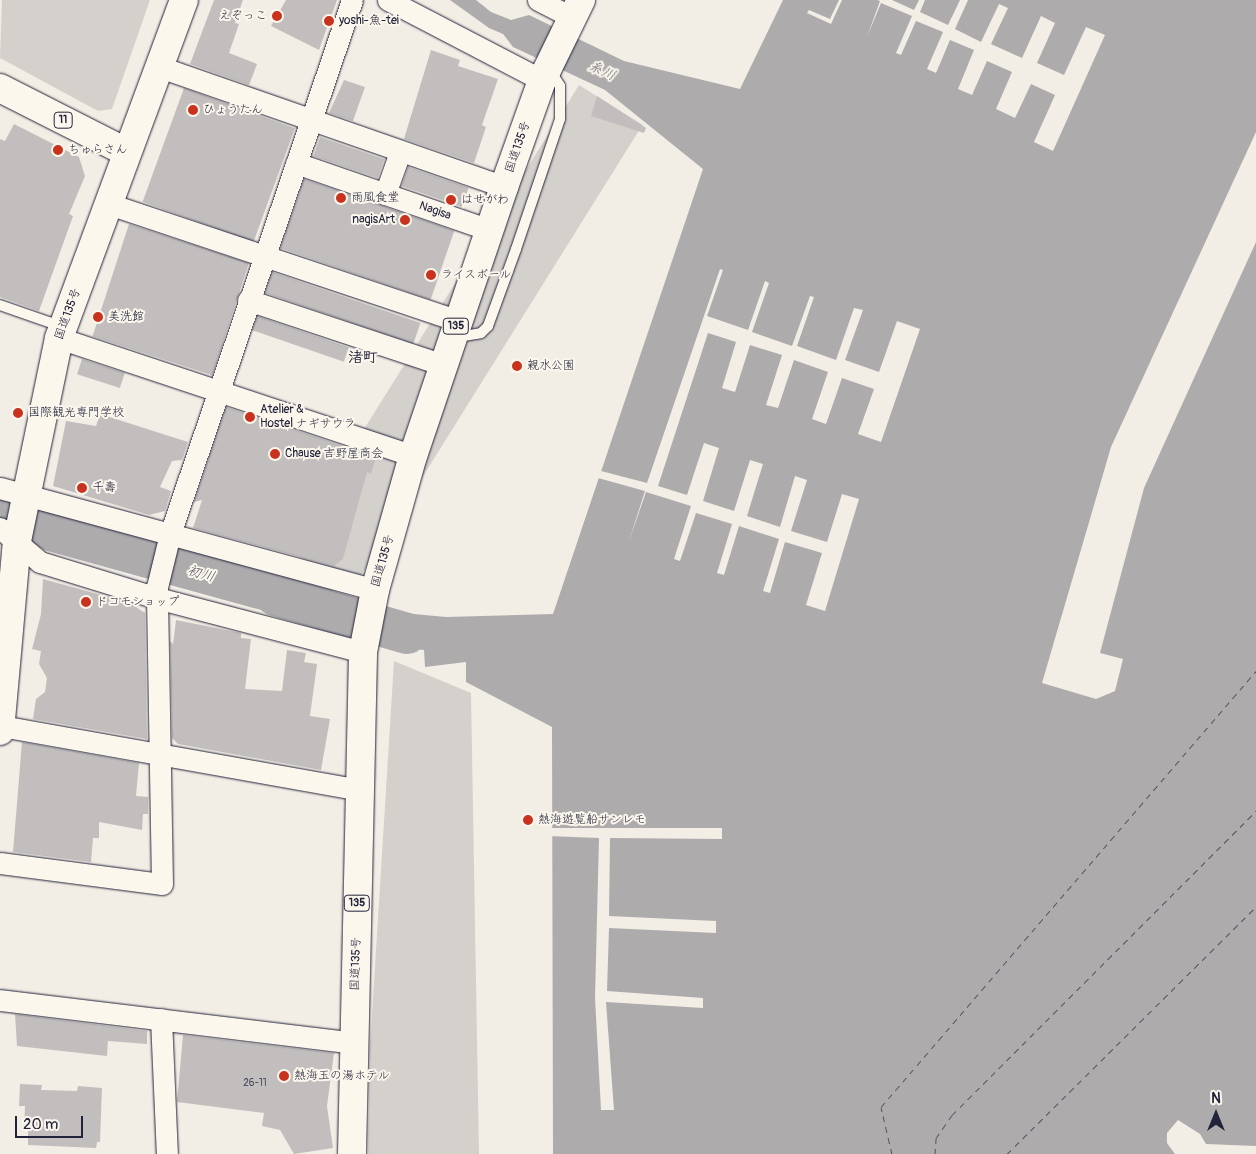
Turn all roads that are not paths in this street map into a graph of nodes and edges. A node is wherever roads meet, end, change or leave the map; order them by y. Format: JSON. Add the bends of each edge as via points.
{"nodes":[{"id":1,"x":184,"y":0,"type":"edge"},
{"id":2,"x":352,"y":0,"type":"edge"},
{"id":3,"x":388,"y":0,"type":"edge"},
{"id":4,"x":538,"y":0,"type":"edge"},
{"id":5,"x":573,"y":15,"type":"edge"},
{"id":6,"x":160,"y":68,"type":"junction"},
{"id":7,"x":546,"y":71,"type":"junction"},
{"id":8,"x":0,"y":88,"type":"edge"},
{"id":9,"x":310,"y":121,"type":"junction"},
{"id":10,"x":126,"y":152,"type":"junction"},
{"id":11,"x":400,"y":152,"type":"junction"},
{"id":12,"x":296,"y":163,"type":"junction"},
{"id":13,"x":504,"y":187,"type":"junction"},
{"id":14,"x":385,"y":194,"type":"junction"},
{"id":15,"x":109,"y":204,"type":"junction"},
{"id":16,"x":489,"y":230,"type":"junction"},
{"id":17,"x":263,"y":256,"type":"junction"},
{"id":18,"x":248,"y":300,"type":"junction"},
{"id":19,"x":0,"y":305,"type":"edge"},
{"id":20,"x":455,"y":329,"type":"junction"},
{"id":21,"x":61,"y":332,"type":"junction"},
{"id":22,"x":443,"y":365,"type":"junction"},
{"id":23,"x":218,"y":392,"type":"junction"},
{"id":24,"x":413,"y":456,"type":"junction"},
{"id":25,"x":0,"y":488,"type":"edge"},
{"id":26,"x":38,"y":498,"type":"junction"},
{"id":27,"x":9,"y":534,"type":"edge"},
{"id":28,"x":170,"y":534,"type":"junction"},
{"id":29,"x":375,"y":590,"type":"junction"},
{"id":30,"x":157,"y":592,"type":"junction"},
{"id":31,"x":363,"y":652,"type":"junction"},
{"id":32,"x":2,"y":686,"type":"edge"},
{"id":33,"x":1,"y":726,"type":"edge"},
{"id":34,"x":0,"y":731,"type":"edge"},
{"id":35,"x":160,"y":754,"type":"junction"},
{"id":36,"x":361,"y":790,"type":"junction"},
{"id":37,"x":0,"y":863,"type":"edge"},
{"id":38,"x":0,"y":1000,"type":"edge"},
{"id":39,"x":162,"y":1019,"type":"junction"},
{"id":40,"x":353,"y":1043,"type":"junction"},
{"id":41,"x":167,"y":1154,"type":"edge"},
{"id":42,"x":352,"y":1154,"type":"edge"}],
"edges":[{"from":1,"to":6,"type":"main road","name":"国道135号"},
{"from":2,"to":9,"type":"street"},
{"from":3,"to":7,"type":"street"},
{"from":4,"to":5,"type":"street"},
{"from":5,"to":7,"type":"main road","name":"国道135号","number":"135"},
{"from":6,"to":9,"type":"street"},
{"from":6,"to":10,"type":"main road","name":"国道135号"},
{"from":7,"to":13,"type":"main road","name":"国道135号","number":"135"},
{"from":7,"to":20,"type":"lane","via":[[560,86],[560,119],[516,249],[488,326],[481,333]]},
{"from":8,"to":10,"type":"main road","number":"11"},
{"from":9,"to":11,"type":"street"},
{"from":9,"to":12,"type":"street"},
{"from":10,"to":15,"type":"main road","name":"国道135号"},
{"from":11,"to":13,"type":"street"},
{"from":11,"to":14,"type":"street"},
{"from":12,"to":14,"type":"street","name":"Nagisa"},
{"from":12,"to":17,"type":"street"},
{"from":13,"to":16,"type":"main road","name":"国道135号","number":"135"},
{"from":14,"to":16,"type":"street","name":"Nagisa"},
{"from":15,"to":17,"type":"street"},
{"from":15,"to":21,"type":"main road","name":"国道135号"},
{"from":16,"to":20,"type":"main road","name":"国道135号","number":"135"},
{"from":17,"to":18,"type":"street"},
{"from":17,"to":20,"type":"street"},
{"from":18,"to":22,"type":"street"},
{"from":18,"to":23,"type":"street"},
{"from":19,"to":21,"type":"lane"},
{"from":20,"to":22,"type":"main road","name":"国道135号","number":"135"},
{"from":21,"to":23,"type":"street"},
{"from":21,"to":26,"type":"main road","name":"国道135号"},
{"from":22,"to":24,"type":"main road","name":"国道135号","number":"135"},
{"from":23,"to":24,"type":"street"},
{"from":23,"to":28,"type":"street"},
{"from":24,"to":29,"type":"main road","name":"国道135号","number":"135"},
{"from":25,"to":26,"type":"street"},
{"from":26,"to":27,"type":"main road","name":"国道135号"},
{"from":26,"to":28,"type":"street"},
{"from":27,"to":30,"type":"street","via":[[40,562]]},
{"from":27,"to":32,"type":"main road","name":"国道135号"},
{"from":28,"to":29,"type":"street"},
{"from":28,"to":30,"type":"street"},
{"from":29,"to":31,"type":"main road","name":"国道135号","number":"135"},
{"from":30,"to":31,"type":"street"},
{"from":30,"to":35,"type":"street"},
{"from":31,"to":36,"type":"main road","name":"国道135号","number":"135"},
{"from":32,"to":33,"type":"main road","name":"国道135号"},
{"from":33,"to":34,"type":"main road","name":"国道135号"},
{"from":33,"to":35,"type":"street"},
{"from":35,"to":36,"type":"street"},
{"from":35,"to":37,"type":"street","via":[[162,884]]},
{"from":36,"to":40,"type":"main road","name":"国道135号","number":"135"},
{"from":38,"to":39,"type":"street"},
{"from":39,"to":40,"type":"street"},
{"from":39,"to":41,"type":"street"},
{"from":40,"to":42,"type":"main road","name":"国道135号","number":"135"}]}
